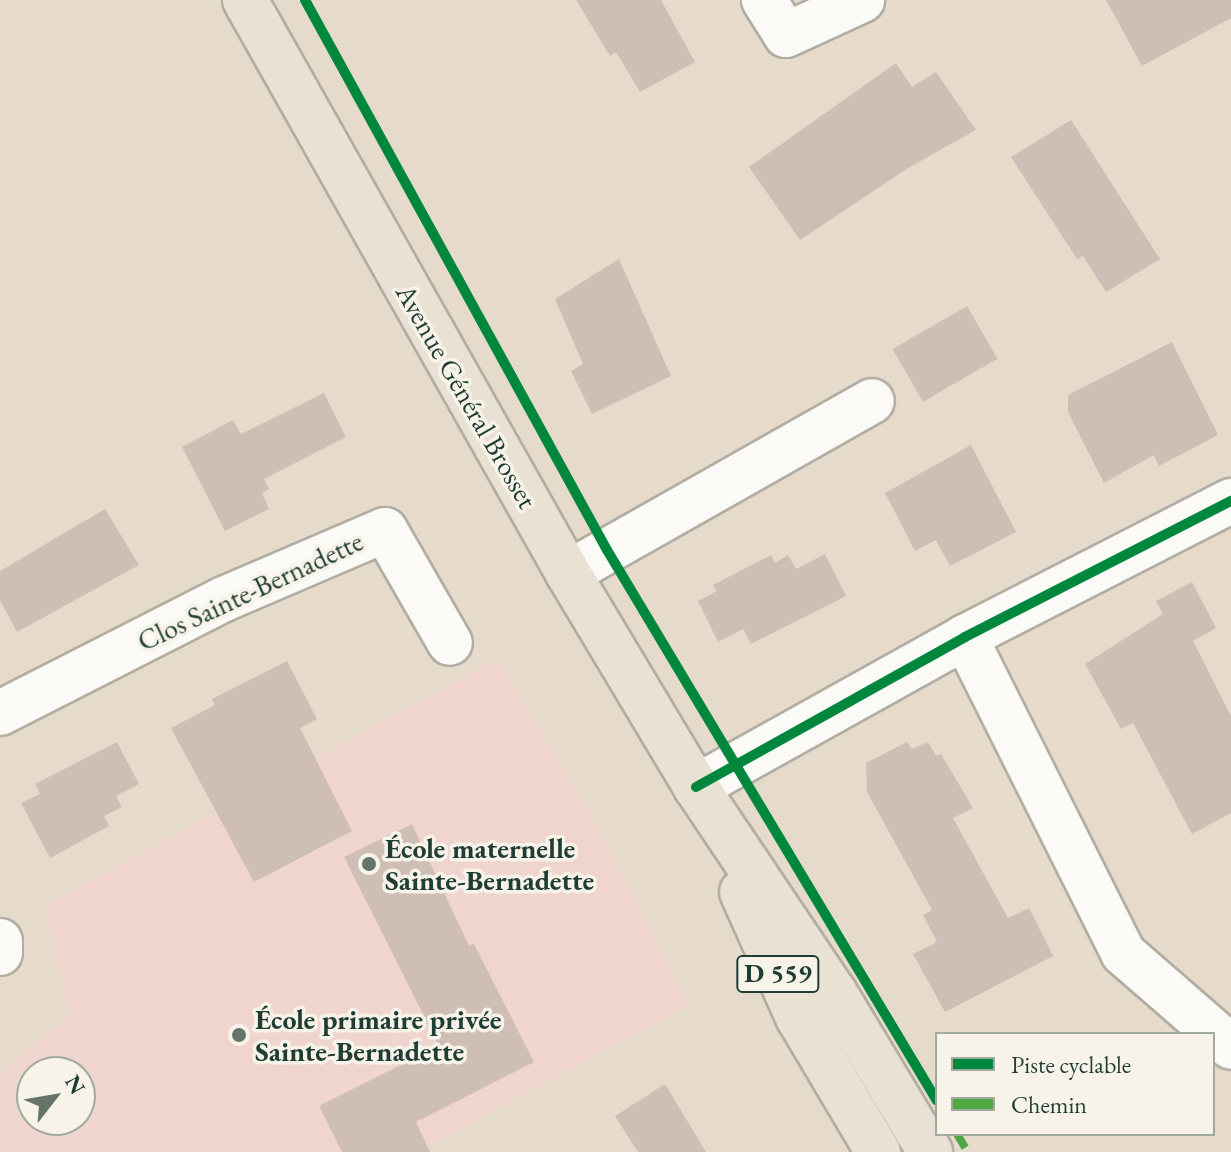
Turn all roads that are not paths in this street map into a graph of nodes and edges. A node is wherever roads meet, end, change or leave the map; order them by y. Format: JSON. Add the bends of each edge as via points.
{"nodes":[{"id":1,"x":245,"y":0,"type":"edge"},
{"id":2,"x":764,"y":0,"type":"edge"},
{"id":3,"x":862,"y":0,"type":"edge"},
{"id":4,"x":872,"y":401,"type":"dead end"},
{"id":5,"x":1231,"y":501,"type":"edge"},
{"id":6,"x":568,"y":573,"type":"junction"},
{"id":7,"x":965,"y":637,"type":"junction"},
{"id":8,"x":450,"y":643,"type":"dead end"},
{"id":9,"x":0,"y":713,"type":"edge"},
{"id":10,"x":696,"y":787,"type":"junction"},
{"id":11,"x":0,"y":941,"type":"edge"},
{"id":12,"x":0,"y":953,"type":"edge"},
{"id":13,"x":1214,"y":1032,"type":"edge"},
{"id":14,"x":1215,"y":1033,"type":"edge"},
{"id":15,"x":1231,"y":1047,"type":"edge"},
{"id":16,"x":878,"y":1152,"type":"edge"},
{"id":17,"x":930,"y":1152,"type":"edge"}],
"edges":[{"from":1,"to":6,"type":"main road","name":"Avenue Général Brosset","number":"D 559"},
{"from":2,"to":3,"type":"street","via":[[786,35]]},
{"from":4,"to":6,"type":"street"},
{"from":5,"to":7,"type":"street"},
{"from":6,"to":10,"type":"main road","name":"Avenue Général Brosset","number":"D 559"},
{"from":7,"to":10,"type":"street"},
{"from":7,"to":13,"type":"street","via":[[1123,953]]},
{"from":8,"to":9,"type":"street","name":"Clos Sainte-Bernadette","via":[[385,530],[224,599]]},
{"from":10,"to":16,"type":"main road","name":"Avenue Général Brosset","number":"D 559","via":[[798,1017]]},
{"from":10,"to":17,"type":"main road","name":"Avenue Général Brosset","number":"D 559","via":[[834,992]]},
{"from":11,"to":12,"type":"street"},
{"from":14,"to":15,"type":"street"}]}
